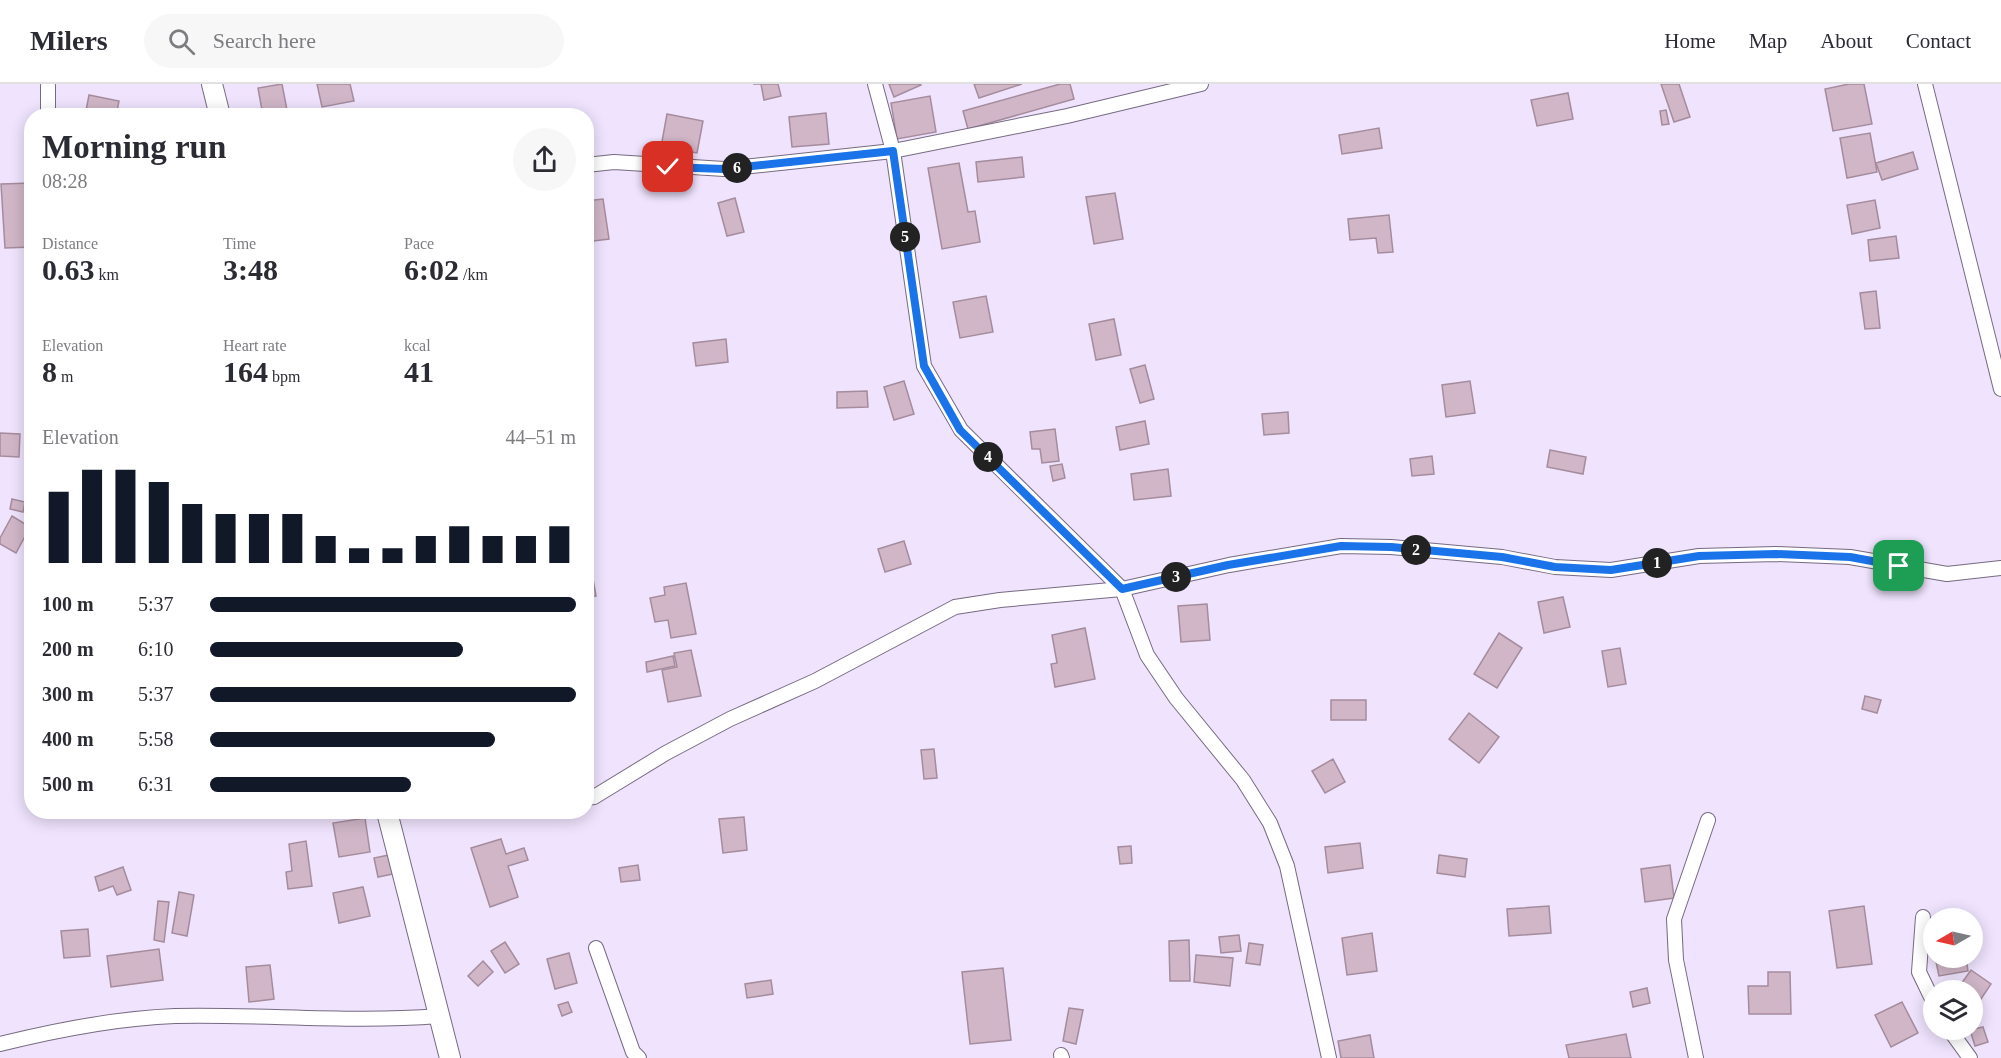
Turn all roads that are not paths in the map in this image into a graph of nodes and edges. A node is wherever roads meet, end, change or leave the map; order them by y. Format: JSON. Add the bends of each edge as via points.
{"nodes":[{"id":1,"x":212,"y":84,"type":"edge"},
{"id":2,"x":875,"y":84,"type":"edge"},
{"id":3,"x":1201,"y":84,"type":"edge"},
{"id":4,"x":1925,"y":84,"type":"edge"},
{"id":5,"x":48,"y":86,"type":"dead end"},
{"id":6,"x":48,"y":108,"type":"edge"},
{"id":7,"x":218,"y":108,"type":"edge"},
{"id":8,"x":893,"y":151,"type":"junction"},
{"id":9,"x":594,"y":164,"type":"edge"},
{"id":10,"x":2001,"y":389,"type":"edge"},
{"id":11,"x":2001,"y":568,"type":"edge"},
{"id":12,"x":1122,"y":589,"type":"junction"},
{"id":13,"x":594,"y":797,"type":"edge"},
{"id":14,"x":389,"y":819,"type":"edge"},
{"id":15,"x":1708,"y":820,"type":"dead end"},
{"id":16,"x":1923,"y":918,"type":"dead end"},
{"id":17,"x":596,"y":948,"type":"dead end"},
{"id":18,"x":1923,"y":980,"type":"edge"},
{"id":19,"x":439,"y":1016,"type":"junction"},
{"id":20,"x":1957,"y":1040,"type":"edge"},
{"id":21,"x":0,"y":1044,"type":"edge"},
{"id":22,"x":450,"y":1058,"type":"edge"},
{"id":23,"x":639,"y":1058,"type":"edge"},
{"id":24,"x":1329,"y":1058,"type":"edge"},
{"id":25,"x":1696,"y":1058,"type":"edge"},
{"id":26,"x":1970,"y":1058,"type":"edge"}],
"edges":[{"from":1,"to":7,"type":"street"},
{"from":2,"to":8,"type":"street"},
{"from":3,"to":8,"type":"street"},
{"from":4,"to":10,"type":"street"},
{"from":5,"to":6,"type":"street"},
{"from":8,"to":9,"type":"street","via":[[724,169]]},
{"from":8,"to":12,"type":"street","via":[[924,366],[960,430]]},
{"from":11,"to":12,"type":"street","via":[[1947,574],[1850,557],[1776,554],[1699,556],[1611,570],[1391,547],[1341,546],[1228,565]]},
{"from":12,"to":13,"type":"street","via":[[955,607],[814,681],[730,719]]},
{"from":12,"to":24,"type":"street","via":[[1147,655],[1176,698],[1243,780],[1270,823],[1287,866]]},
{"from":14,"to":19,"type":"street"},
{"from":15,"to":25,"type":"street","via":[[1674,919],[1676,960]]},
{"from":16,"to":18,"type":"street","via":[[1919,972]]},
{"from":17,"to":23,"type":"street","via":[[633,1052]]},
{"from":19,"to":21,"type":"street","via":[[366,1020],[174,1016],[116,1021]]},
{"from":19,"to":22,"type":"street"},
{"from":20,"to":26,"type":"street"}]}
